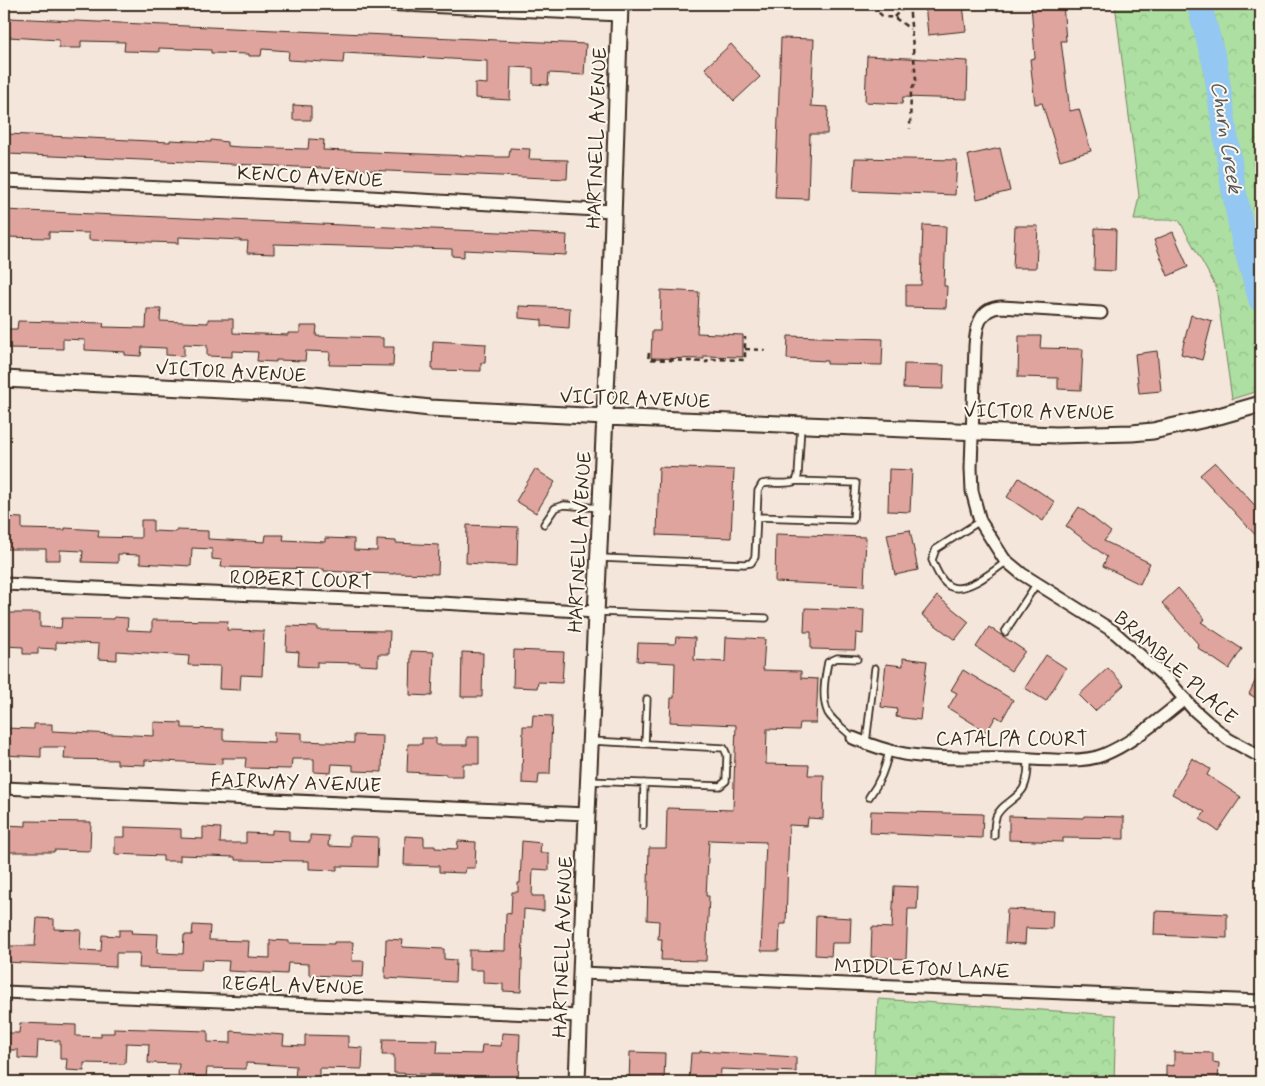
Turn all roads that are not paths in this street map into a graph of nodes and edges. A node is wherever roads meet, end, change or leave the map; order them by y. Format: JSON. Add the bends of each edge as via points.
{"nodes":[{"id":1,"x":381,"y":4,"type":"edge"},
{"id":2,"x":594,"y":9,"type":"edge"},
{"id":3,"x":620,"y":9,"type":"edge"},
{"id":4,"x":4,"y":181,"type":"edge"},
{"id":5,"x":614,"y":211,"type":"junction"},
{"id":6,"x":1101,"y":313,"type":"dead end"},
{"id":7,"x":4,"y":380,"type":"edge"},
{"id":8,"x":1260,"y":404,"type":"edge"},
{"id":9,"x":605,"y":417,"type":"junction"},
{"id":10,"x":801,"y":424,"type":"junction"},
{"id":11,"x":973,"y":430,"type":"junction"},
{"id":12,"x":796,"y":481,"type":"junction"},
{"id":13,"x":601,"y":508,"type":"junction"},
{"id":14,"x":757,"y":516,"type":"junction"},
{"id":15,"x":980,"y":521,"type":"junction"},
{"id":16,"x":544,"y":524,"type":"dead end"},
{"id":17,"x":598,"y":558,"type":"junction"},
{"id":18,"x":1007,"y":561,"type":"junction"},
{"id":19,"x":1037,"y":583,"type":"junction"},
{"id":20,"x":4,"y":584,"type":"edge"},
{"id":21,"x":596,"y":612,"type":"junction"},
{"id":22,"x":766,"y":618,"type":"dead end"},
{"id":23,"x":1005,"y":632,"type":"dead end"},
{"id":24,"x":857,"y":659,"type":"dead end"},
{"id":25,"x":875,"y":668,"type":"dead end"},
{"id":26,"x":647,"y":699,"type":"dead end"},
{"id":27,"x":1185,"y":699,"type":"junction"},
{"id":28,"x":853,"y":738,"type":"joint"},
{"id":29,"x":590,"y":741,"type":"junction"},
{"id":30,"x":866,"y":743,"type":"junction"},
{"id":31,"x":645,"y":744,"type":"junction"},
{"id":32,"x":890,"y":751,"type":"junction"},
{"id":33,"x":1261,"y":757,"type":"edge"},
{"id":34,"x":1028,"y":758,"type":"junction"},
{"id":35,"x":588,"y":782,"type":"junction"},
{"id":36,"x":644,"y":784,"type":"junction"},
{"id":37,"x":4,"y":788,"type":"edge"},
{"id":38,"x":869,"y":797,"type":"dead end"},
{"id":39,"x":586,"y":814,"type":"junction"},
{"id":40,"x":643,"y":826,"type":"dead end"},
{"id":41,"x":994,"y":836,"type":"dead end"},
{"id":42,"x":582,"y":973,"type":"junction"},
{"id":43,"x":4,"y":992,"type":"edge"},
{"id":44,"x":1261,"y":1001,"type":"edge"},
{"id":45,"x":580,"y":1016,"type":"junction"},
{"id":46,"x":577,"y":1082,"type":"edge"}],
"edges":[{"from":1,"to":2,"type":"street"},
{"from":2,"to":3,"type":"street"},
{"from":3,"to":5,"type":"main road","name":"HARTNELL AVENUE"},
{"from":4,"to":5,"type":"street","name":"KENCO AVENUE"},
{"from":5,"to":9,"type":"main road","name":"HARTNELL AVENUE"},
{"from":6,"to":11,"type":"street","name":"BRAMBLE PLACE","via":[[990,309],[980,320],[976,334]]},
{"from":7,"to":9,"type":"main road","name":"VICTOR AVENUE","via":[[304,394],[430,408]]},
{"from":8,"to":11,"type":"main road","name":"VICTOR AVENUE","via":[[1172,427],[1132,433],[1056,435]]},
{"from":9,"to":10,"type":"main road","name":"VICTOR AVENUE"},
{"from":9,"to":13,"type":"main road","name":"HARTNELL AVENUE"},
{"from":10,"to":11,"type":"main road","name":"VICTOR AVENUE"},
{"from":10,"to":12,"type":"lane"},
{"from":11,"to":15,"type":"street","name":"BRAMBLE PLACE","via":[[972,491]]},
{"from":12,"to":14,"type":"lane","via":[[762,484],[758,491]]},
{"from":12,"to":14,"type":"lane","via":[[856,483],[853,520]]},
{"from":13,"to":16,"type":"lane","via":[[564,505],[555,508]]},
{"from":13,"to":17,"type":"main road","name":"HARTNELL AVENUE"},
{"from":14,"to":17,"type":"lane","via":[[756,557],[752,563]]},
{"from":15,"to":18,"type":"street","name":"BRAMBLE PLACE"},
{"from":15,"to":18,"type":"lane","via":[[936,549],[932,560],[940,578],[950,586],[962,588],[987,576]]},
{"from":17,"to":21,"type":"main road","name":"HARTNELL AVENUE"},
{"from":18,"to":19,"type":"street","name":"BRAMBLE PLACE"},
{"from":19,"to":23,"type":"lane"},
{"from":19,"to":27,"type":"street","name":"BRAMBLE PLACE","via":[[1113,631]]},
{"from":20,"to":21,"type":"street","name":"ROBERT COURT"},
{"from":21,"to":22,"type":"lane"},
{"from":21,"to":29,"type":"main road","name":"HARTNELL AVENUE"},
{"from":24,"to":28,"type":"lane","via":[[837,658],[828,662],[825,675],[824,701],[829,714]]},
{"from":25,"to":30,"type":"lane"},
{"from":26,"to":31,"type":"lane"},
{"from":27,"to":33,"type":"street","name":"BRAMBLE PLACE","via":[[1228,739]]},
{"from":27,"to":34,"type":"street","name":"CATALPA COURT","via":[[1123,745],[1102,756],[1084,759]]},
{"from":28,"to":30,"type":"street","name":"CATALPA COURT"},
{"from":29,"to":31,"type":"lane"},
{"from":29,"to":35,"type":"main road","name":"HARTNELL AVENUE"},
{"from":30,"to":32,"type":"street","name":"CATALPA COURT"},
{"from":31,"to":36,"type":"lane","via":[[724,748],[727,755],[726,781],[720,786]]},
{"from":32,"to":34,"type":"street","name":"CATALPA COURT","via":[[927,756]]},
{"from":32,"to":38,"type":"lane","via":[[884,773]]},
{"from":34,"to":41,"type":"lane","via":[[1027,779],[1023,788],[996,816]]},
{"from":35,"to":36,"type":"lane"},
{"from":35,"to":39,"type":"main road","name":"HARTNELL AVENUE"},
{"from":36,"to":40,"type":"lane"},
{"from":37,"to":39,"type":"street","name":"FAIRWAY AVENUE"},
{"from":39,"to":42,"type":"main road","name":"HARTNELL AVENUE"},
{"from":42,"to":44,"type":"street","name":"MIDDLETON LANE"},
{"from":42,"to":45,"type":"main road","name":"HARTNELL AVENUE"},
{"from":43,"to":45,"type":"street","name":"REGAL AVENUE"},
{"from":45,"to":46,"type":"main road","name":"HARTNELL AVENUE"}]}
